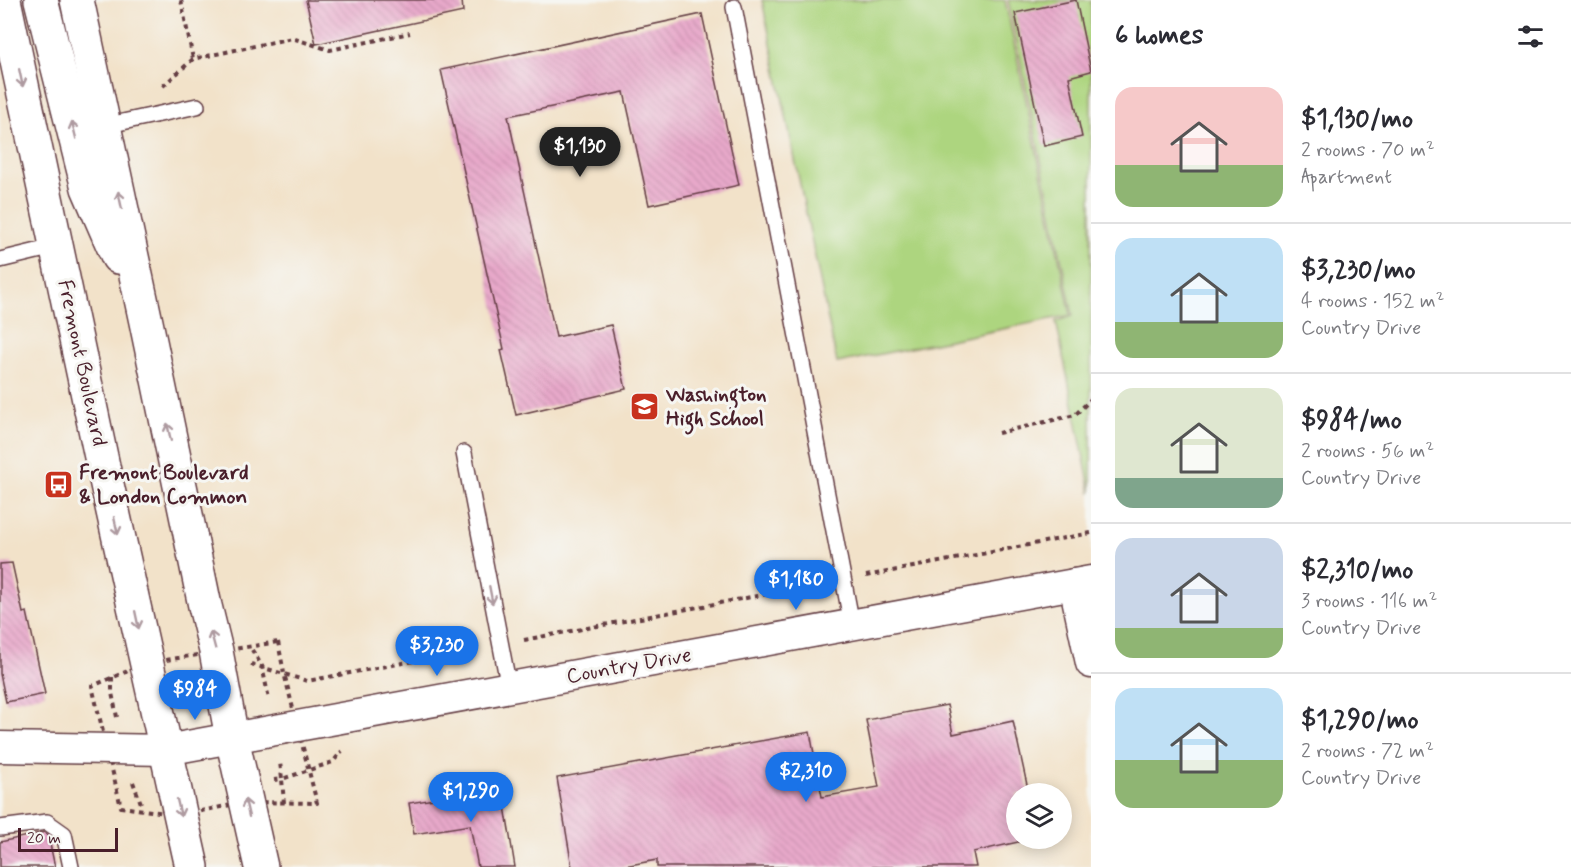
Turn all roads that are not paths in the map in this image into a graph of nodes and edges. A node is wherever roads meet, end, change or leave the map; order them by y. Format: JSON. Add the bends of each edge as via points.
{"nodes":[{"id":1,"x":4,"y":0,"type":"edge"},
{"id":2,"x":41,"y":0,"type":"edge"},
{"id":3,"x":76,"y":0,"type":"edge"},
{"id":4,"x":734,"y":7,"type":"dead end"},
{"id":5,"x":197,"y":106,"type":"dead end"},
{"id":6,"x":104,"y":126,"type":"junction"},
{"id":7,"x":58,"y":246,"type":"junction"},
{"id":8,"x":0,"y":260,"type":"edge"},
{"id":9,"x":146,"y":322,"type":"junction"},
{"id":10,"x":464,"y":453,"type":"dead end"},
{"id":11,"x":1083,"y":582,"type":"edge"},
{"id":12,"x":852,"y":625,"type":"junction"},
{"id":13,"x":1091,"y":663,"type":"edge"},
{"id":14,"x":509,"y":688,"type":"junction"},
{"id":15,"x":232,"y":738,"type":"junction"},
{"id":16,"x":0,"y":747,"type":"edge"},
{"id":17,"x":166,"y":750,"type":"junction"},
{"id":18,"x":0,"y":828,"type":"edge"},
{"id":19,"x":71,"y":867,"type":"edge"},
{"id":20,"x":192,"y":867,"type":"edge"},
{"id":21,"x":261,"y":867,"type":"edge"}],
"edges":[{"from":1,"to":7,"type":"main road","name":"Fremont Boulevard","one_way":true},
{"from":9,"to":2,"type":"main road","one_way":true,"via":[[88,188]]},
{"from":3,"to":6,"type":"main road"},
{"from":4,"to":12,"type":"lane"},
{"from":5,"to":6,"type":"lane"},
{"from":9,"to":6,"type":"main road","one_way":true},
{"from":7,"to":8,"type":"lane"},
{"from":7,"to":17,"type":"main road","name":"Fremont Boulevard","one_way":true},
{"from":15,"to":9,"type":"main road","one_way":true},
{"from":10,"to":14,"type":"lane","one_way":true},
{"from":11,"to":12,"type":"street","name":"Country Drive"},
{"from":11,"to":13,"type":"street"},
{"from":12,"to":14,"type":"street","name":"Country Drive"},
{"from":14,"to":15,"type":"street","name":"Country Drive"},
{"from":15,"to":17,"type":"street","name":"Country Drive"},
{"from":21,"to":15,"type":"main road","one_way":true},
{"from":16,"to":17,"type":"street","name":"Country Drive"},
{"from":17,"to":20,"type":"main road","name":"Fremont Boulevard","one_way":true},
{"from":18,"to":19,"type":"lane","via":[[47,822],[64,834]]}]}
